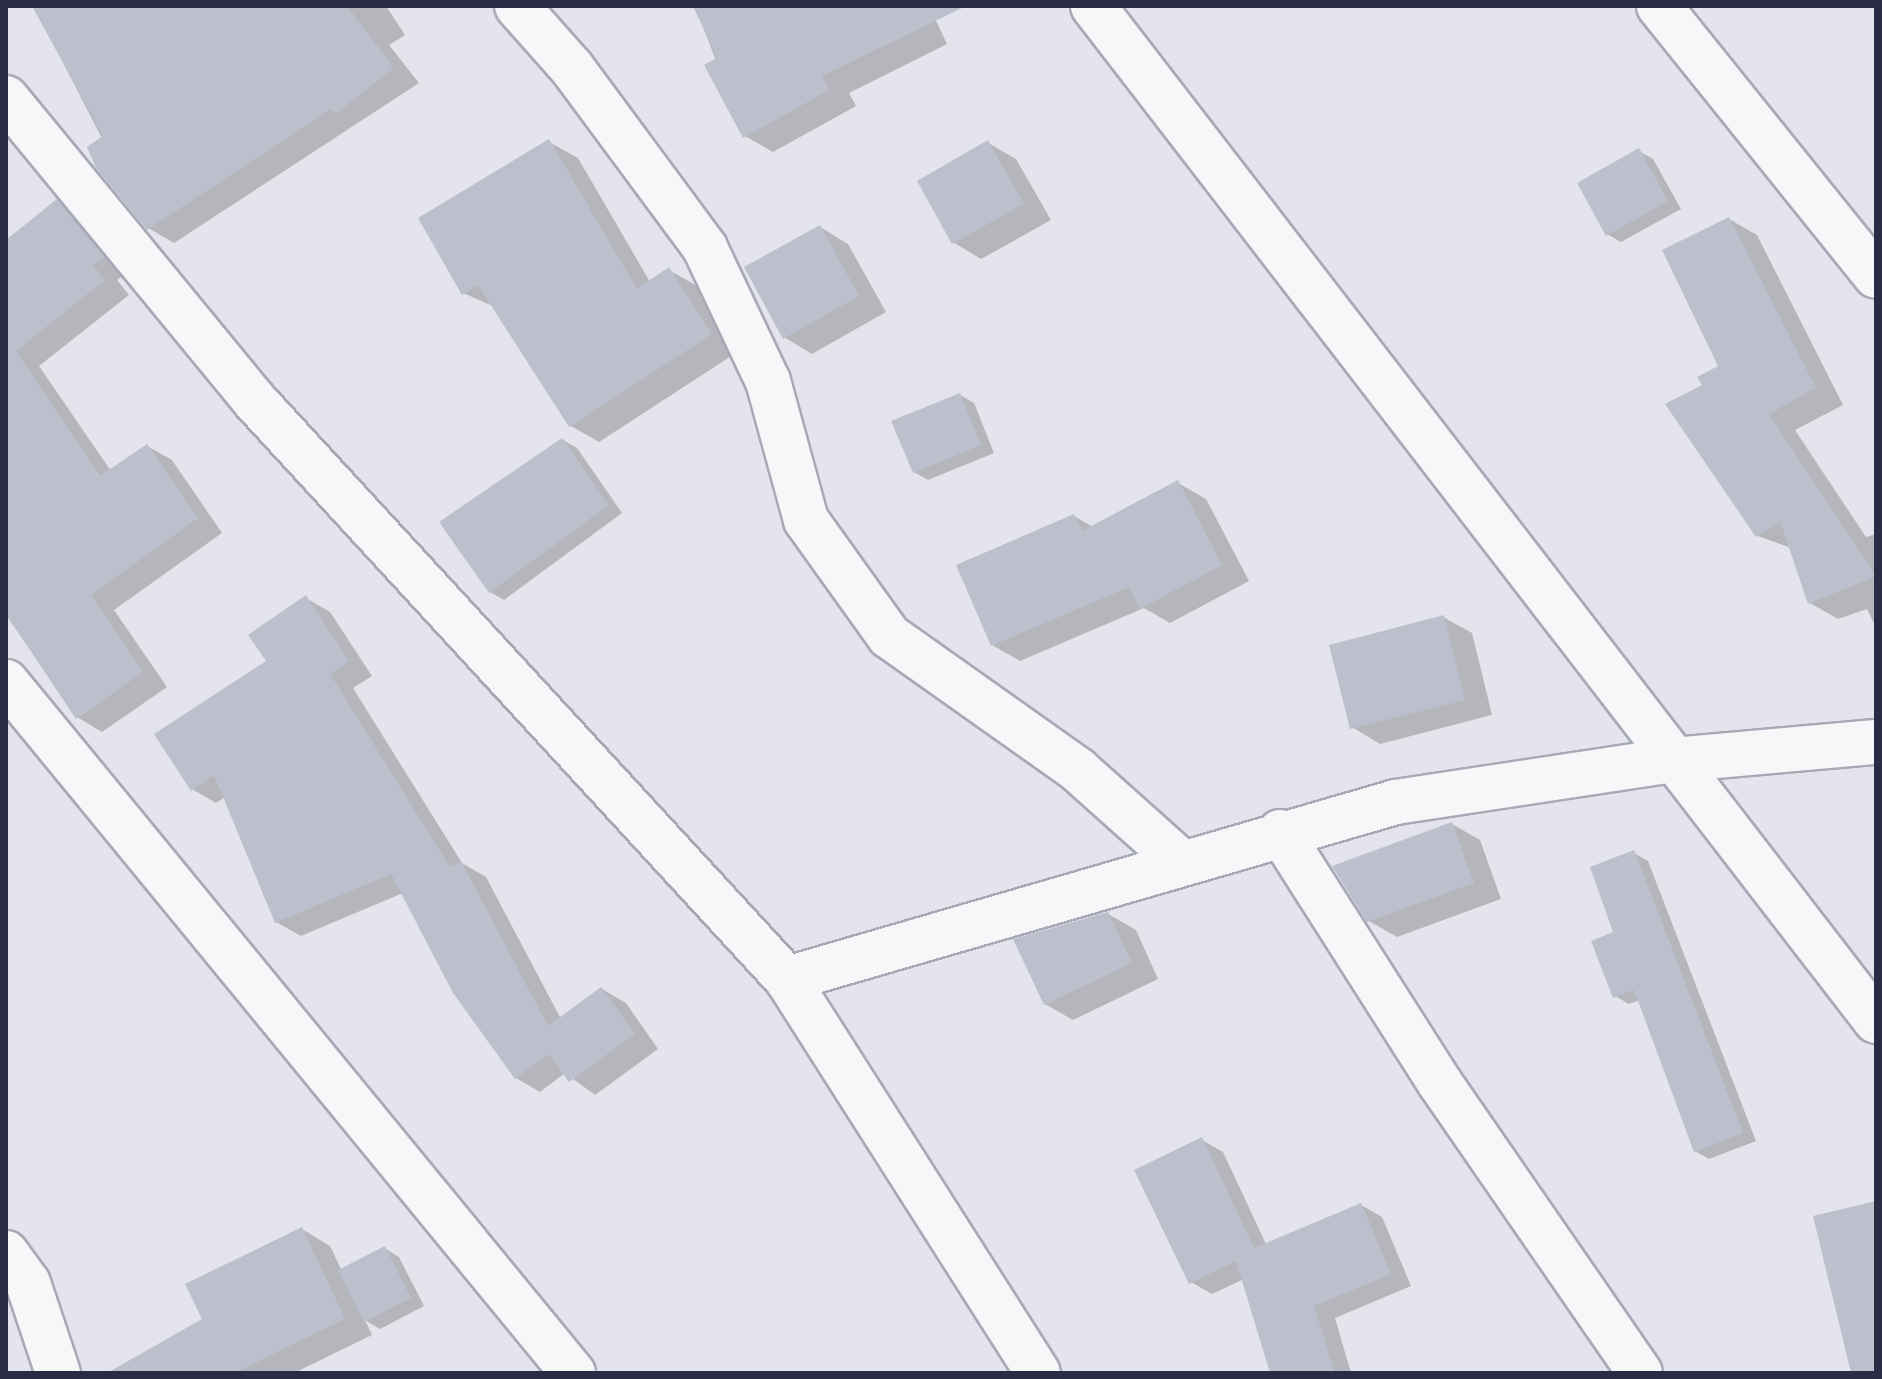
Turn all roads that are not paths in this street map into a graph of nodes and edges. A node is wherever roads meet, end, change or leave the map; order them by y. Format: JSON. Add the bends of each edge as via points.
{"nodes":[{"id":1,"x":517,"y":6,"type":"edge"},
{"id":2,"x":1093,"y":6,"type":"edge"},
{"id":3,"x":1659,"y":6,"type":"edge"},
{"id":4,"x":6,"y":98,"type":"edge"},
{"id":5,"x":1876,"y":276,"type":"edge"},
{"id":6,"x":6,"y":682,"type":"edge"},
{"id":7,"x":1876,"y":742,"type":"edge"},
{"id":8,"x":1673,"y":760,"type":"junction"},
{"id":9,"x":1280,"y":832,"type":"junction"},
{"id":10,"x":1181,"y":862,"type":"junction"},
{"id":11,"x":787,"y":979,"type":"junction"},
{"id":12,"x":1876,"y":1021,"type":"edge"},
{"id":13,"x":6,"y":1253,"type":"edge"},
{"id":14,"x":58,"y":1373,"type":"edge"},
{"id":15,"x":573,"y":1373,"type":"edge"},
{"id":16,"x":1038,"y":1373,"type":"edge"},
{"id":17,"x":1640,"y":1373,"type":"edge"}],
"edges":[{"from":1,"to":10,"type":"street","via":[[572,68],[705,248],[768,381],[806,520],[889,636],[1078,770]]},
{"from":2,"to":8,"type":"street"},
{"from":3,"to":5,"type":"street"},
{"from":4,"to":11,"type":"street","via":[[254,400]]},
{"from":6,"to":15,"type":"street"},
{"from":7,"to":8,"type":"street"},
{"from":8,"to":9,"type":"street","via":[[1396,802]]},
{"from":8,"to":12,"type":"street"},
{"from":9,"to":10,"type":"street"},
{"from":9,"to":17,"type":"street","via":[[1440,1083]]},
{"from":10,"to":11,"type":"street"},
{"from":11,"to":16,"type":"street"},
{"from":13,"to":14,"type":"street","via":[[28,1283]]}]}
